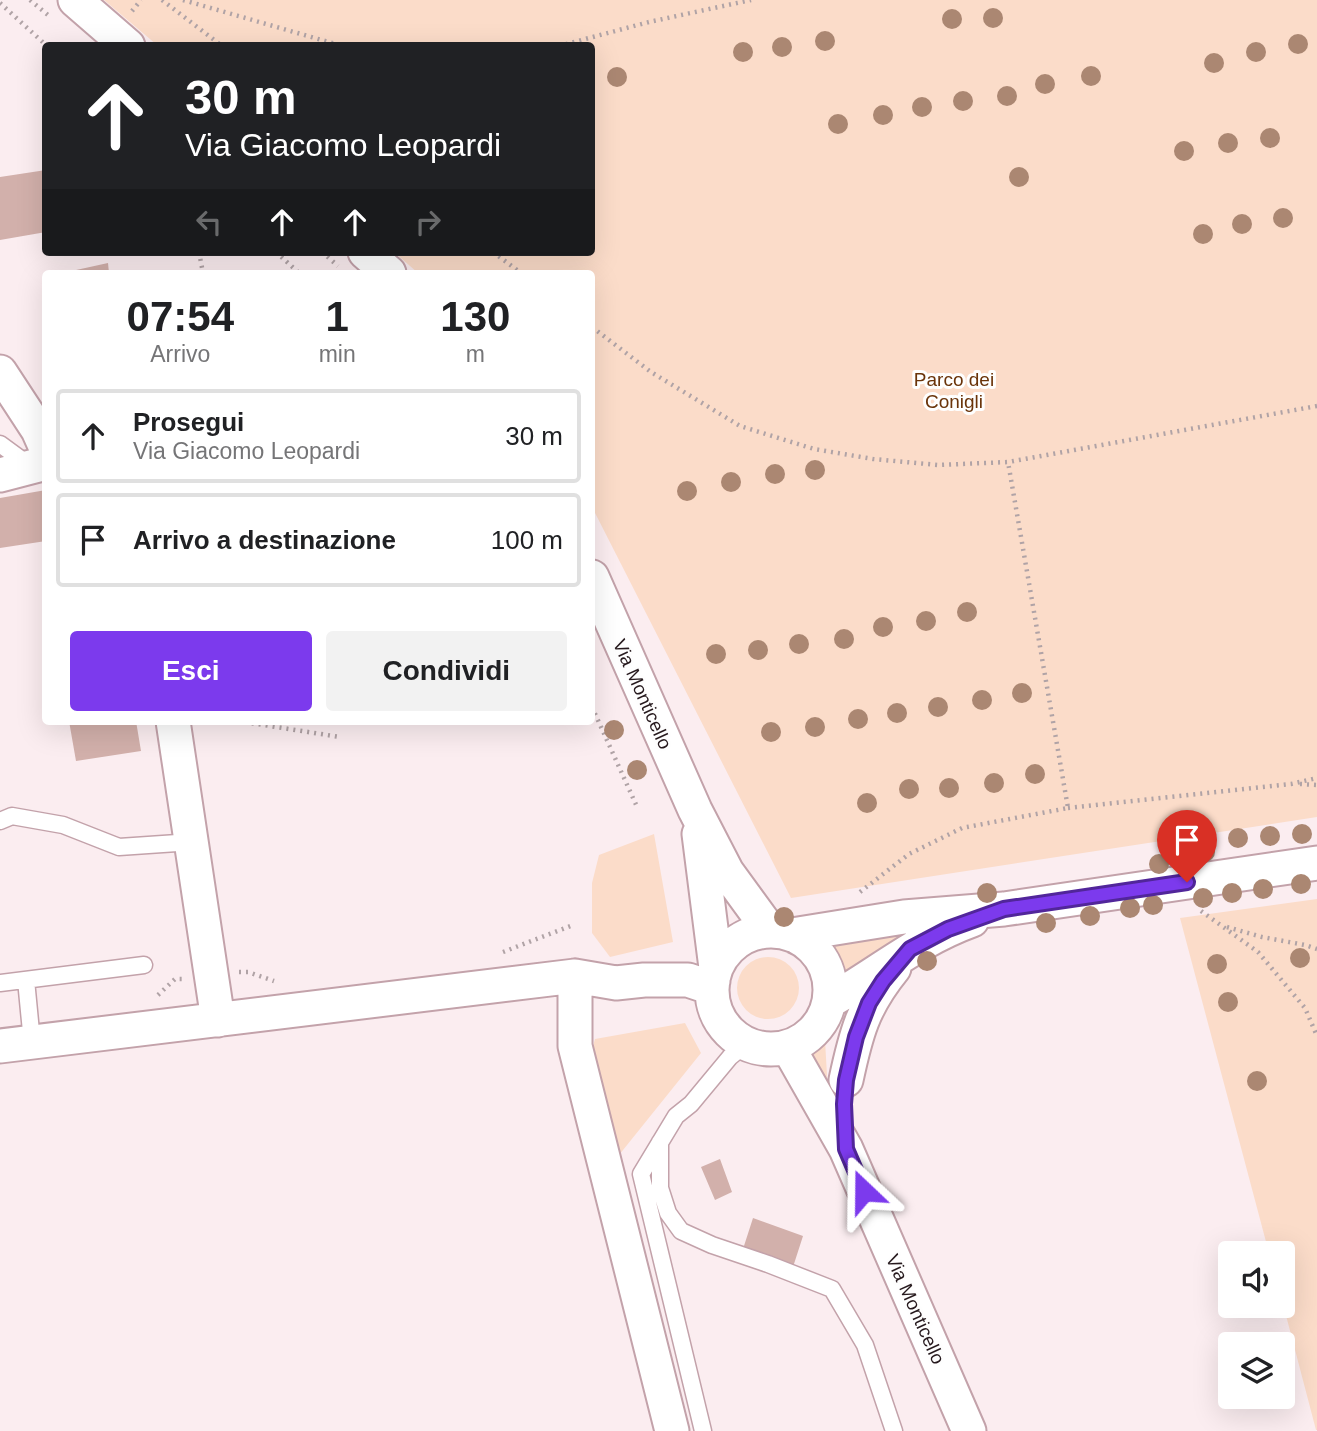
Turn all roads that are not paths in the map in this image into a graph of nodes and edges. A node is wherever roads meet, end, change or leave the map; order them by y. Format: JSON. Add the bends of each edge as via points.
{"nodes":[{"id":1,"x":75,"y":0,"type":"edge"},
{"id":2,"x":123,"y":42,"type":"edge"},
{"id":3,"x":370,"y":256,"type":"edge"},
{"id":4,"x":386,"y":270,"type":"edge"},
{"id":5,"x":0,"y":372,"type":"edge"},
{"id":6,"x":0,"y":444,"type":"edge"},
{"id":7,"x":31,"y":463,"type":"edge"},
{"id":8,"x":595,"y":584,"type":"edge"},
{"id":9,"x":174,"y":725,"type":"edge"},
{"id":10,"x":695,"y":810,"type":"junction"},
{"id":11,"x":0,"y":821,"type":"edge"},
{"id":12,"x":192,"y":842,"type":"junction"},
{"id":13,"x":1317,"y":863,"type":"edge"},
{"id":14,"x":1004,"y":909,"type":"junction"},
{"id":15,"x":781,"y":933,"type":"junction"},
{"id":16,"x":910,"y":949,"type":"junction"},
{"id":17,"x":144,"y":965,"type":"dead end"},
{"id":18,"x":715,"y":974,"type":"junction"},
{"id":19,"x":575,"y":976,"type":"junction"},
{"id":20,"x":26,"y":980,"type":"junction"},
{"id":21,"x":0,"y":983,"type":"edge"},
{"id":22,"x":829,"y":1005,"type":"junction"},
{"id":23,"x":218,"y":1020,"type":"junction"},
{"id":24,"x":16,"y":1044,"type":"edge"},
{"id":25,"x":746,"y":1044,"type":"junction"},
{"id":26,"x":788,"y":1047,"type":"junction"},
{"id":27,"x":846,"y":1080,"type":"junction"},
{"id":28,"x":660,"y":1142,"type":"junction"},
{"id":29,"x":846,"y":1149,"type":"junction"},
{"id":30,"x":672,"y":1431,"type":"edge"},
{"id":31,"x":703,"y":1431,"type":"edge"},
{"id":32,"x":894,"y":1431,"type":"edge"},
{"id":33,"x":969,"y":1431,"type":"edge"}],
"edges":[{"from":1,"to":2,"type":"street"},
{"from":3,"to":4,"type":"street"},
{"from":5,"to":7,"type":"street","via":[[38,430]]},
{"from":6,"to":7,"type":"lane"},
{"from":8,"to":10,"type":"street","name":"Via Monticello"},
{"from":9,"to":12,"type":"street"},
{"from":10,"to":15,"type":"street","name":"Via Monticello","via":[[727,873]]},
{"from":10,"to":18,"type":"street","name":"Via Monticello"},
{"from":11,"to":12,"type":"lane","via":[[12,816],[63,825],[119,847]]},
{"from":12,"to":23,"type":"street"},
{"from":13,"to":14,"type":"street"},
{"from":14,"to":15,"type":"street"},
{"from":14,"to":16,"type":"street","via":[[948,929]]},
{"from":15,"to":18,"type":"street","via":[[753,934],[738,941],[725,953]]},
{"from":15,"to":22,"type":"street","via":[[806,943],[818,954],[830,984]]},
{"from":16,"to":22,"type":"street"},
{"from":16,"to":27,"type":"street","via":[[869,1003]]},
{"from":17,"to":20,"type":"lane"},
{"from":18,"to":19,"type":"street","via":[[699,984],[688,980],[616,983]]},
{"from":18,"to":25,"type":"street","via":[[712,1005],[723,1025]]},
{"from":19,"to":23,"type":"street"},
{"from":19,"to":30,"type":"street","via":[[575,1046]]},
{"from":20,"to":21,"type":"lane"},
{"from":20,"to":24,"type":"lane"},
{"from":22,"to":26,"type":"street","via":[[818,1027]]},
{"from":22,"to":27,"type":"street","name":"Via Monticello"},
{"from":23,"to":24,"type":"street"},
{"from":25,"to":26,"type":"street"},
{"from":25,"to":28,"type":"lane","via":[[676,1116]]},
{"from":26,"to":29,"type":"street","name":"Via Monticello"},
{"from":27,"to":29,"type":"street","name":"Via Monticello"},
{"from":28,"to":31,"type":"lane","via":[[641,1174]]},
{"from":28,"to":32,"type":"lane","via":[[660,1188],[668,1213],[681,1231],[832,1289],[865,1345]]},
{"from":29,"to":33,"type":"street","name":"Via Monticello"}]}
